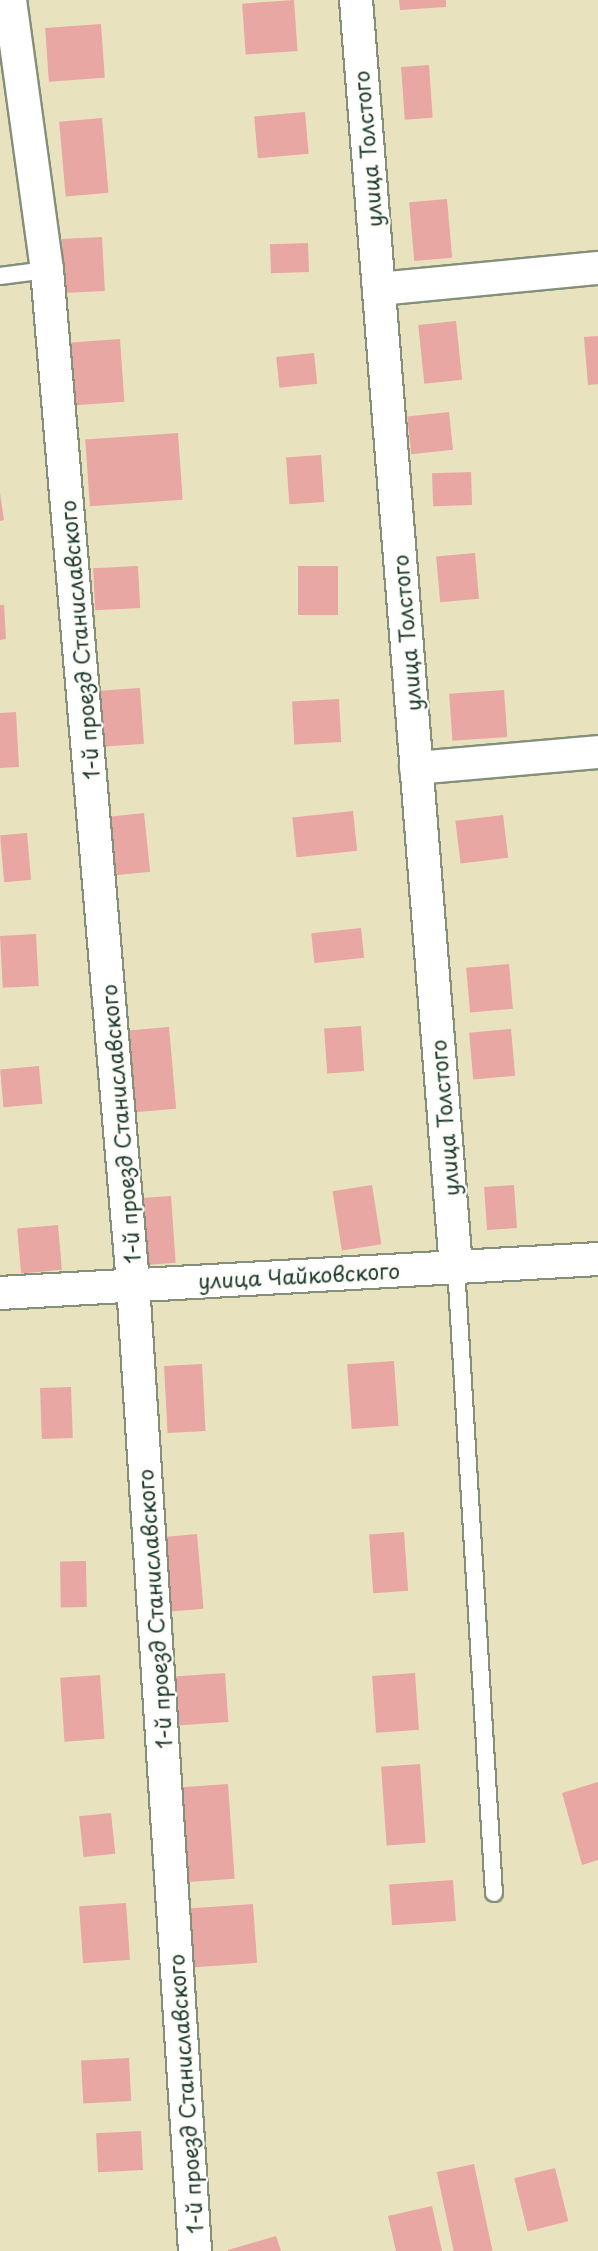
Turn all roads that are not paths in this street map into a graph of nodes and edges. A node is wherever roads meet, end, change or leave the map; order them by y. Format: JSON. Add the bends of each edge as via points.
{"nodes":[{"id":1,"x":10,"y":0,"type":"edge"},
{"id":2,"x":356,"y":0,"type":"edge"},
{"id":3,"x":598,"y":268,"type":"edge"},
{"id":4,"x":47,"y":270,"type":"junction"},
{"id":5,"x":0,"y":276,"type":"edge"},
{"id":6,"x":379,"y":289,"type":"junction"},
{"id":7,"x":598,"y":752,"type":"edge"},
{"id":8,"x":416,"y":768,"type":"junction"},
{"id":9,"x":598,"y":1259,"type":"edge"},
{"id":10,"x":456,"y":1267,"type":"junction"},
{"id":11,"x":133,"y":1284,"type":"junction"},
{"id":12,"x":0,"y":1293,"type":"edge"},
{"id":13,"x":494,"y":1893,"type":"dead end"},
{"id":14,"x":195,"y":2251,"type":"edge"}],
"edges":[{"from":1,"to":4,"type":"street","name":"1-й проезд Станиславского"},
{"from":2,"to":6,"type":"street","name":"улица Толстого"},
{"from":3,"to":6,"type":"street"},
{"from":4,"to":5,"type":"lane"},
{"from":4,"to":11,"type":"street","name":"1-й проезд Станиславского"},
{"from":6,"to":8,"type":"street","name":"улица Толстого"},
{"from":7,"to":8,"type":"street"},
{"from":8,"to":10,"type":"street","name":"улица Толстого"},
{"from":9,"to":10,"type":"street","name":"улица Чайковского"},
{"from":10,"to":11,"type":"street","name":"улица Чайковского"},
{"from":10,"to":13,"type":"lane"},
{"from":11,"to":12,"type":"street","name":"улица Чайковского"},
{"from":11,"to":14,"type":"street","name":"1-й проезд Станиславского"}]}
